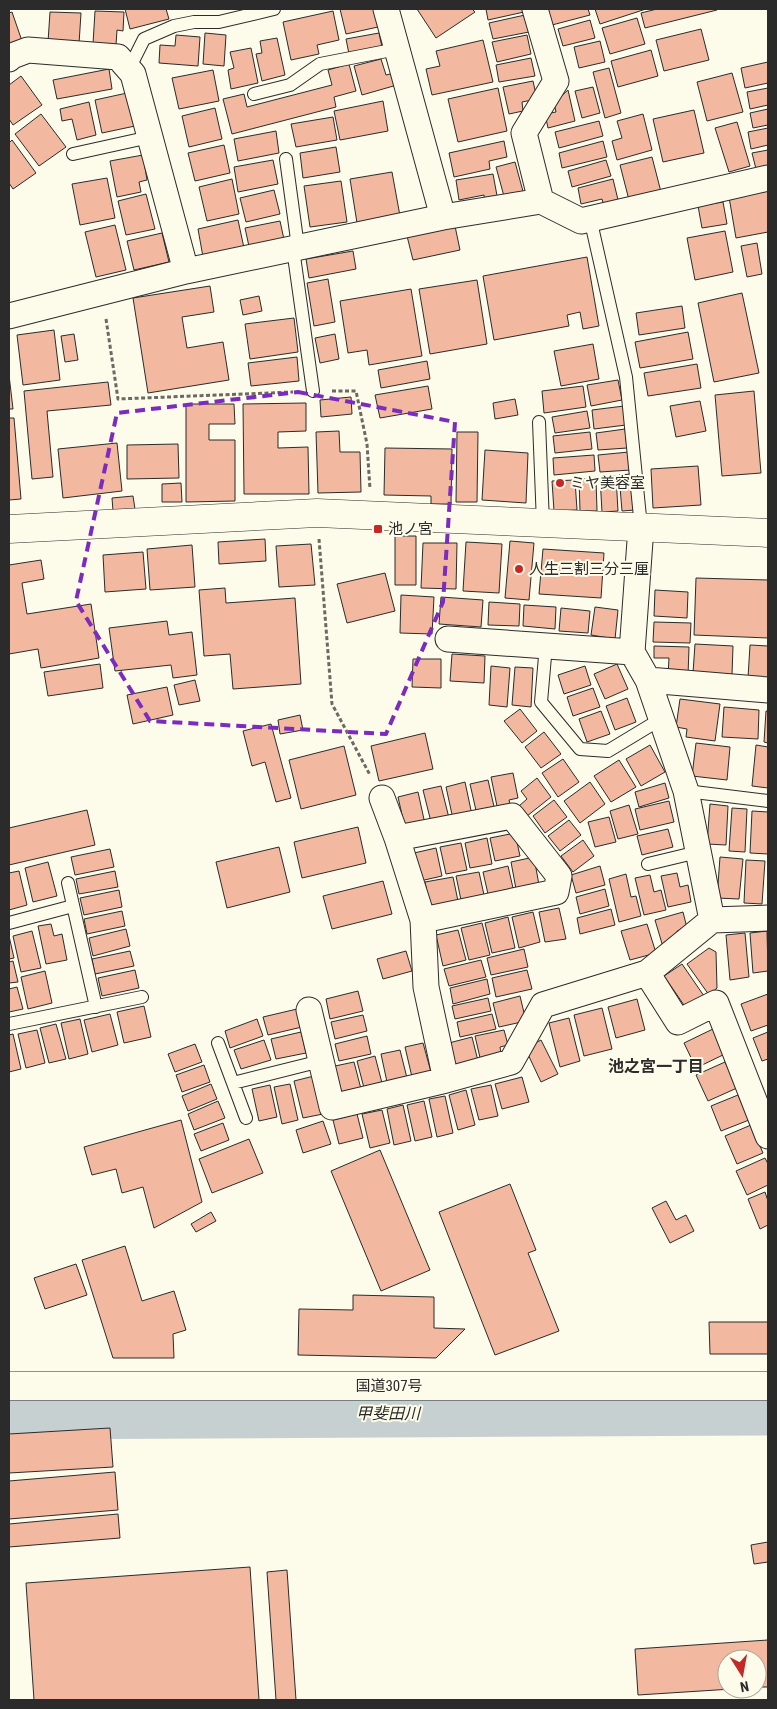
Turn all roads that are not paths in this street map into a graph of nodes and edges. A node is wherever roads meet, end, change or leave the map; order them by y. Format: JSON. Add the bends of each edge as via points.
{"nodes":[{"id":1,"x":274,"y":9,"type":"edge"},
{"id":2,"x":386,"y":9,"type":"edge"},
{"id":3,"x":535,"y":9,"type":"edge"},
{"id":4,"x":397,"y":49,"type":"junction"},
{"id":5,"x":9,"y":59,"type":"edge"},
{"id":6,"x":129,"y":69,"type":"junction"},
{"id":7,"x":254,"y":94,"type":"dead end"},
{"id":8,"x":150,"y":137,"type":"junction"},
{"id":9,"x":74,"y":154,"type":"dead end"},
{"id":10,"x":286,"y":159,"type":"dead end"},
{"id":11,"x":768,"y":178,"type":"edge"},
{"id":12,"x":541,"y":202,"type":"junction"},
{"id":13,"x":443,"y":217,"type":"junction"},
{"id":14,"x":590,"y":218,"type":"junction"},
{"id":15,"x":296,"y":248,"type":"junction"},
{"id":16,"x":186,"y":271,"type":"junction"},
{"id":17,"x":9,"y":316,"type":"edge"},
{"id":18,"x":313,"y":391,"type":"road end"},
{"id":19,"x":539,"y":422,"type":"dead end"},
{"id":20,"x":543,"y":523,"type":"junction"},
{"id":21,"x":641,"y":527,"type":"junction"},
{"id":22,"x":9,"y":528,"type":"edge"},
{"id":23,"x":768,"y":533,"type":"edge"},
{"id":24,"x":448,"y":638,"type":"dead end"},
{"id":25,"x":546,"y":645,"type":"junction"},
{"id":26,"x":632,"y":652,"type":"junction"},
{"id":27,"x":648,"y":680,"type":"junction"},
{"id":28,"x":768,"y":690,"type":"edge"},
{"id":29,"x":661,"y":719,"type":"junction"},
{"id":30,"x":686,"y":791,"type":"junction"},
{"id":31,"x":382,"y":798,"type":"road end"},
{"id":32,"x":768,"y":801,"type":"edge"},
{"id":33,"x":397,"y":838,"type":"junction"},
{"id":34,"x":698,"y":852,"type":"junction"},
{"id":35,"x":648,"y":864,"type":"dead end"},
{"id":36,"x":68,"y":883,"type":"dead end"},
{"id":37,"x":73,"y":906,"type":"junction"},
{"id":38,"x":768,"y":918,"type":"edge"},
{"id":39,"x":423,"y":920,"type":"junction"},
{"id":40,"x":712,"y":920,"type":"junction"},
{"id":41,"x":9,"y":923,"type":"edge"},
{"id":42,"x":647,"y":973,"type":"junction"},
{"id":43,"x":142,"y":997,"type":"dead end"},
{"id":44,"x":96,"y":1007,"type":"junction"},
{"id":45,"x":309,"y":1010,"type":"dead end"},
{"id":46,"x":9,"y":1024,"type":"edge"},
{"id":47,"x":218,"y":1043,"type":"dead end"},
{"id":48,"x":321,"y":1061,"type":"junction"},
{"id":49,"x":446,"y":1080,"type":"junction"},
{"id":50,"x":234,"y":1083,"type":"junction"},
{"id":51,"x":246,"y":1118,"type":"dead end"},
{"id":52,"x":768,"y":1136,"type":"edge"},
{"id":53,"x":9,"y":1386,"type":"edge"},
{"id":54,"x":768,"y":1386,"type":"edge"}],
"edges":[{"from":1,"to":6,"type":"lane","via":[[219,22],[174,26],[144,39]]},
{"from":2,"to":4,"type":"street"},
{"from":3,"to":12,"type":"street","via":[[556,81],[524,133]]},
{"from":4,"to":7,"type":"lane","via":[[320,64],[290,85]]},
{"from":4,"to":13,"type":"street"},
{"from":5,"to":6,"type":"street","via":[[28,50],[109,56],[118,57]]},
{"from":6,"to":8,"type":"street"},
{"from":8,"to":9,"type":"lane"},
{"from":8,"to":16,"type":"street"},
{"from":10,"to":15,"type":"lane"},
{"from":11,"to":14,"type":"street"},
{"from":12,"to":13,"type":"street"},
{"from":12,"to":14,"type":"street","via":[[581,220]]},
{"from":13,"to":15,"type":"street"},
{"from":14,"to":21,"type":"lane","via":[[626,377]]},
{"from":15,"to":16,"type":"street"},
{"from":15,"to":18,"type":"lane"},
{"from":16,"to":17,"type":"street"},
{"from":19,"to":20,"type":"lane"},
{"from":20,"to":21,"type":"main road"},
{"from":20,"to":22,"type":"main road","via":[[317,512]]},
{"from":21,"to":23,"type":"main road"},
{"from":21,"to":26,"type":"street"},
{"from":24,"to":25,"type":"street"},
{"from":25,"to":26,"type":"street"},
{"from":25,"to":29,"type":"lane","via":[[541,702],[580,749],[608,751]]},
{"from":26,"to":27,"type":"street"},
{"from":27,"to":28,"type":"street"},
{"from":27,"to":29,"type":"street"},
{"from":29,"to":30,"type":"street"},
{"from":30,"to":32,"type":"lane"},
{"from":30,"to":34,"type":"street"},
{"from":31,"to":33,"type":"street"},
{"from":33,"to":39,"type":"street"},
{"from":33,"to":39,"type":"street","via":[[512,816],[559,876],[556,892]]},
{"from":34,"to":35,"type":"lane"},
{"from":34,"to":40,"type":"street"},
{"from":36,"to":37,"type":"lane"},
{"from":37,"to":41,"type":"lane"},
{"from":37,"to":44,"type":"lane"},
{"from":38,"to":40,"type":"street"},
{"from":39,"to":49,"type":"street","via":[[426,986]]},
{"from":40,"to":42,"type":"street"},
{"from":42,"to":49,"type":"street","via":[[543,1006],[511,1062]]},
{"from":42,"to":52,"type":"street","via":[[678,1022],[716,1003]]},
{"from":43,"to":44,"type":"lane"},
{"from":44,"to":46,"type":"lane"},
{"from":45,"to":48,"type":"street"},
{"from":47,"to":50,"type":"lane"},
{"from":48,"to":49,"type":"street","via":[[332,1107]]},
{"from":48,"to":50,"type":"lane"},
{"from":50,"to":51,"type":"lane"},
{"from":53,"to":54,"type":"main road","name":"国道307号"}]}
